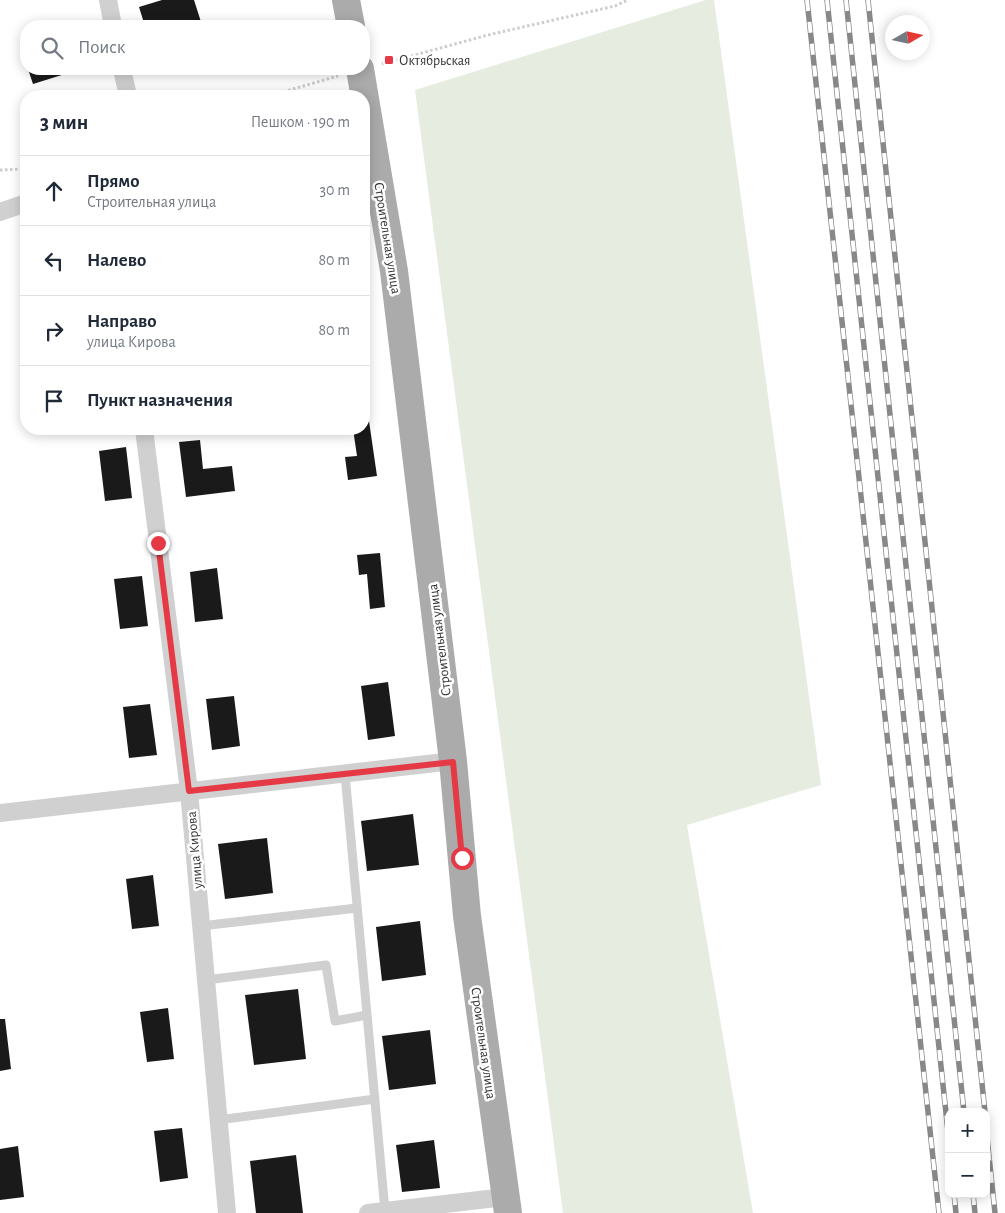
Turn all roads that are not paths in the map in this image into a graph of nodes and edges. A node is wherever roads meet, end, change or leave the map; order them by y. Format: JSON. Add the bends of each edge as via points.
{"nodes":[{"id":1,"x":108,"y":0,"type":"edge"},
{"id":2,"x":346,"y":0,"type":"edge"},
{"id":3,"x":112,"y":20,"type":"edge"},
{"id":4,"x":350,"y":20,"type":"edge"},
{"id":5,"x":123,"y":75,"type":"edge"},
{"id":6,"x":364,"y":75,"type":"edge"},
{"id":7,"x":127,"y":90,"type":"edge"},
{"id":8,"x":365,"y":90,"type":"edge"},
{"id":9,"x":370,"y":132,"type":"edge"},
{"id":10,"x":20,"y":206,"type":"edge"},
{"id":11,"x":0,"y":212,"type":"edge"},
{"id":12,"x":145,"y":435,"type":"edge"},
{"id":13,"x":453,"y":762,"type":"junction"},
{"id":14,"x":345,"y":774,"type":"junction"},
{"id":15,"x":189,"y":791,"type":"junction"},
{"id":16,"x":0,"y":813,"type":"edge"},
{"id":17,"x":357,"y":908,"type":"junction"},
{"id":18,"x":201,"y":926,"type":"junction"},
{"id":19,"x":206,"y":980,"type":"junction"},
{"id":20,"x":367,"y":1015,"type":"junction"},
{"id":21,"x":374,"y":1099,"type":"junction"},
{"id":22,"x":218,"y":1120,"type":"junction"},
{"id":23,"x":507,"y":1205,"type":"edge"},
{"id":24,"x":377,"y":1212,"type":"edge"},
{"id":25,"x":227,"y":1213,"type":"edge"}],
"edges":[{"from":1,"to":3,"type":"street"},
{"from":2,"to":4,"type":"main road"},
{"from":5,"to":7,"type":"street"},
{"from":6,"to":8,"type":"main road","name":"Строительная улица"},
{"from":9,"to":13,"type":"main road","name":"Строительная улица","via":[[394,271]]},
{"from":10,"to":11,"type":"street"},
{"from":12,"to":15,"type":"street","name":"улица Кирова"},
{"from":13,"to":14,"type":"street"},
{"from":13,"to":23,"type":"main road","name":"Строительная улица","via":[[468,925]]},
{"from":14,"to":15,"type":"street"},
{"from":14,"to":17,"type":"lane"},
{"from":15,"to":16,"type":"street"},
{"from":15,"to":18,"type":"street","name":"улица Кирова"},
{"from":17,"to":18,"type":"lane"},
{"from":17,"to":20,"type":"lane"},
{"from":18,"to":19,"type":"street","name":"улица Кирова"},
{"from":19,"to":20,"type":"lane","via":[[326,965],[335,1021]]},
{"from":19,"to":22,"type":"street","name":"улица Кирова"},
{"from":20,"to":21,"type":"lane"},
{"from":21,"to":22,"type":"lane"},
{"from":21,"to":24,"type":"lane"},
{"from":22,"to":25,"type":"street","name":"улица Кирова"},
{"from":23,"to":24,"type":"street"}]}
